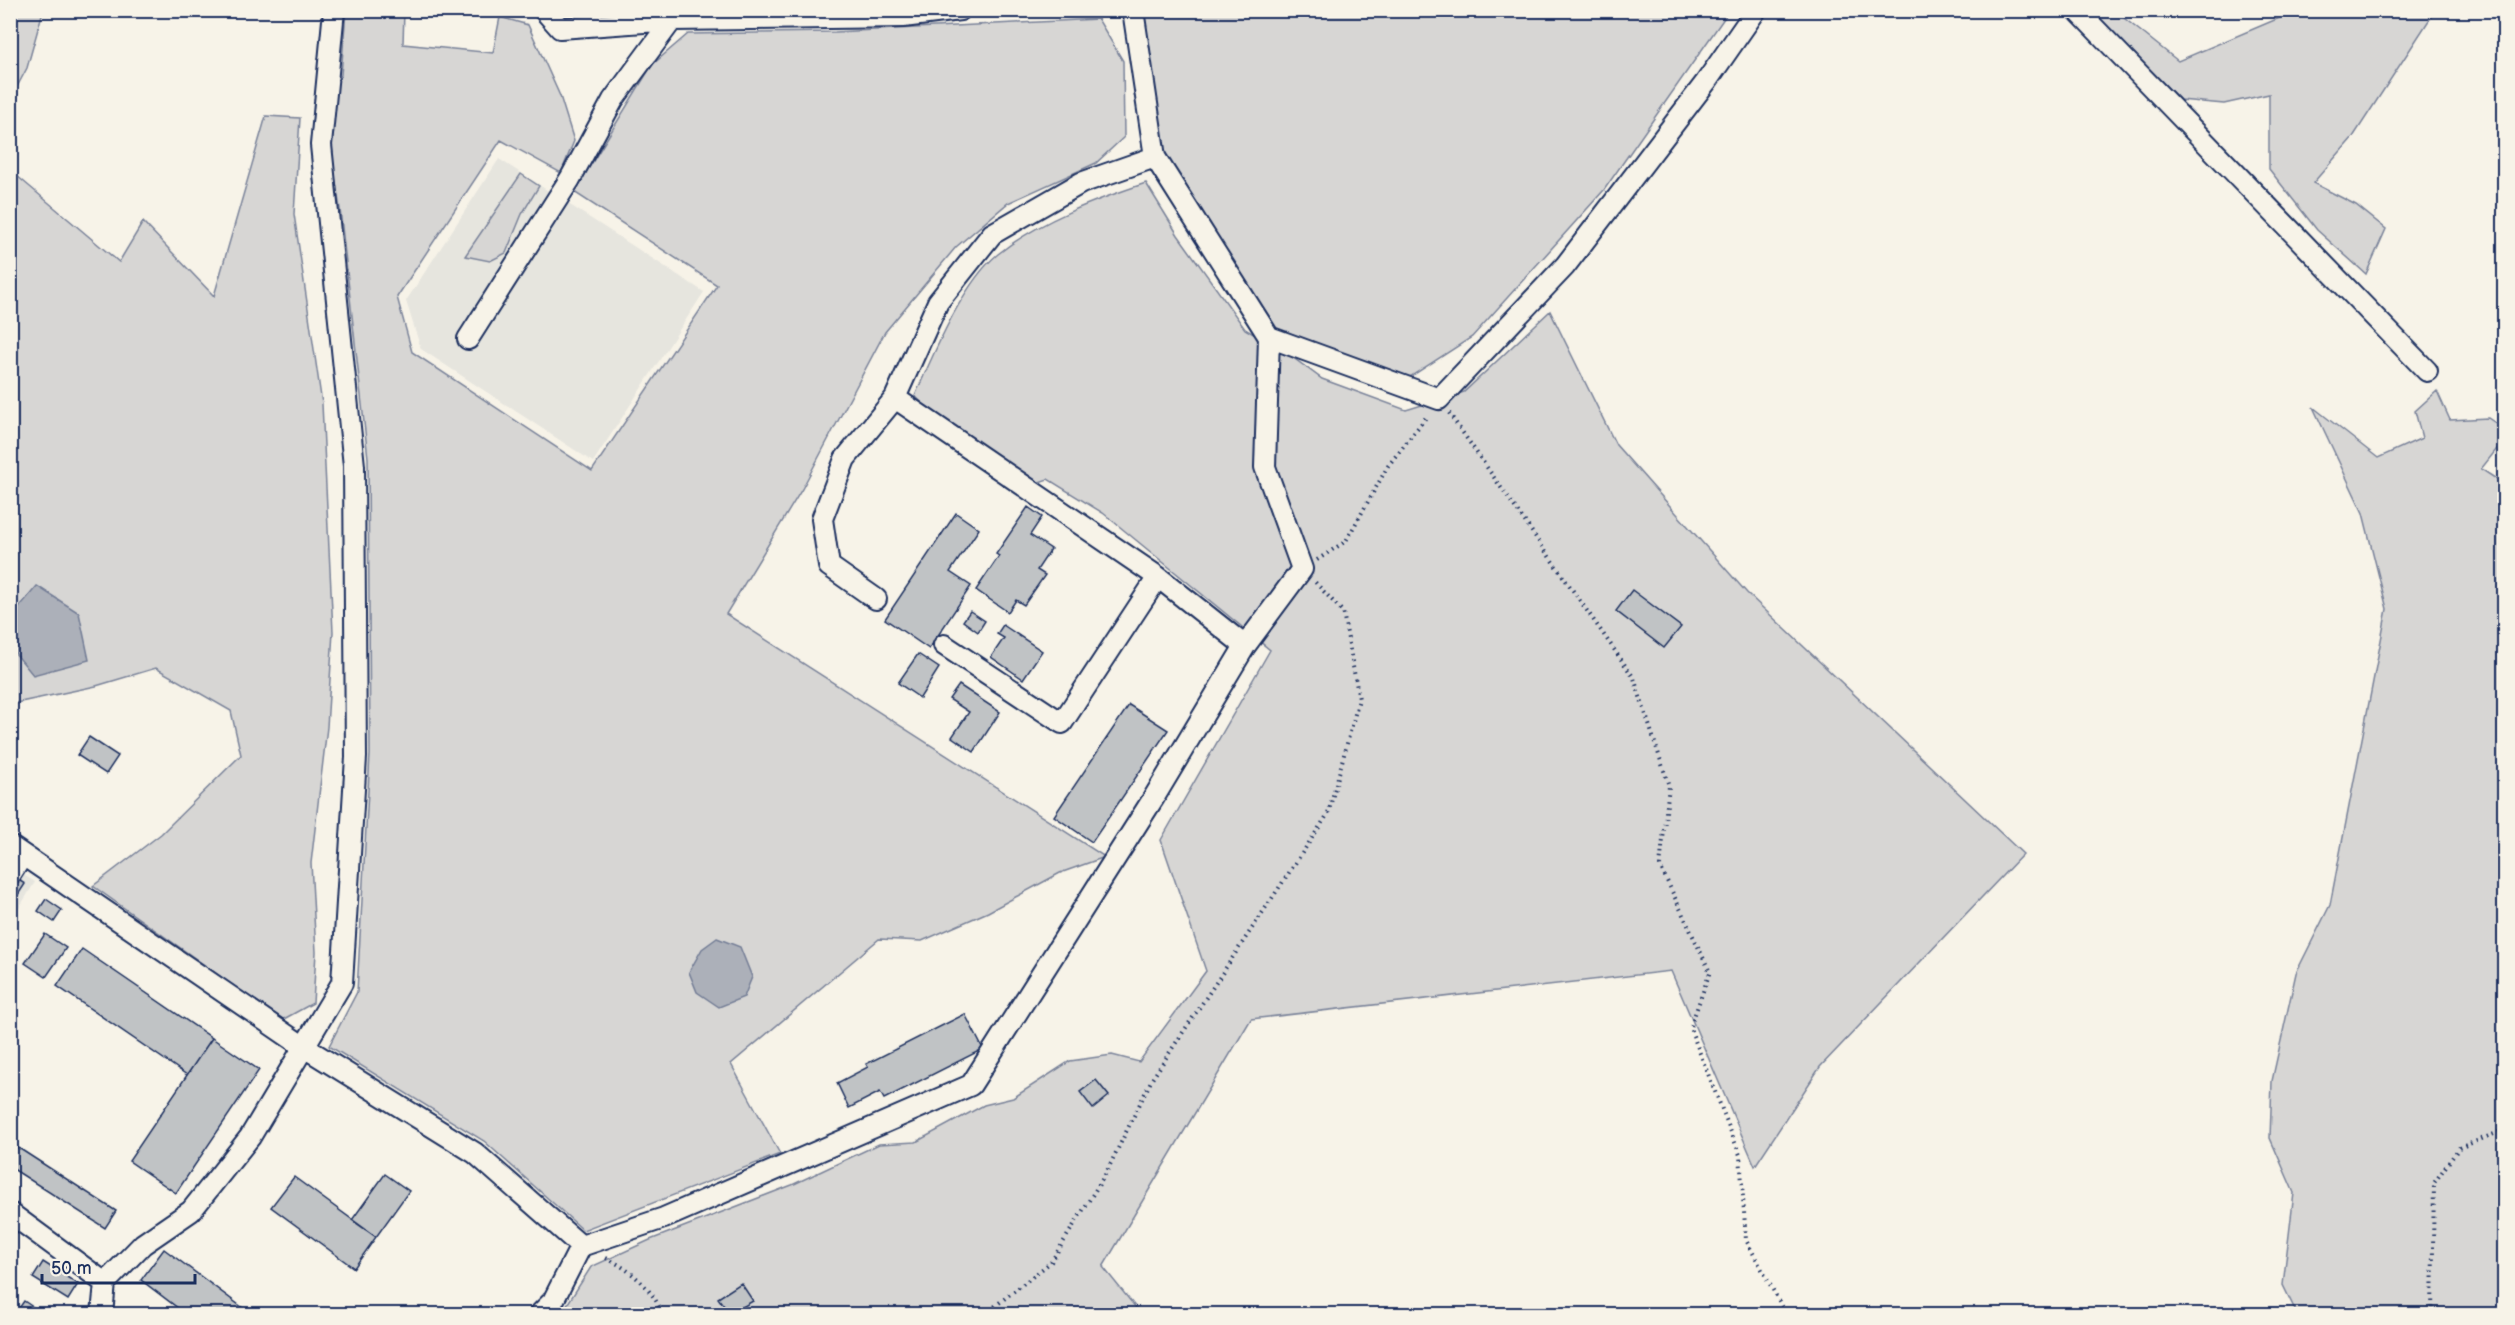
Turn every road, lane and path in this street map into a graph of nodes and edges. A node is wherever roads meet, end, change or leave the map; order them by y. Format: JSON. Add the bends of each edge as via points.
{"nodes":[{"id":1,"x":334,"y":10,"type":"edge"},
{"id":2,"x":544,"y":10,"type":"edge"},
{"id":3,"x":960,"y":10,"type":"edge"},
{"id":4,"x":1133,"y":10,"type":"edge"},
{"id":5,"x":1756,"y":10,"type":"edge"},
{"id":6,"x":2077,"y":10,"type":"edge"},
{"id":7,"x":672,"y":20,"type":"junction"},
{"id":8,"x":1155,"y":157,"type":"junction"},
{"id":9,"x":1269,"y":337,"type":"junction"},
{"id":10,"x":468,"y":339,"type":"dead end"},
{"id":11,"x":2427,"y":371,"type":"dead end"},
{"id":12,"x":895,"y":398,"type":"junction"},
{"id":13,"x":1439,"y":399,"type":"junction"},
{"id":14,"x":1302,"y":569,"type":"junction"},
{"id":15,"x":1158,"y":577,"type":"junction"},
{"id":16,"x":876,"y":599,"type":"dead end"},
{"id":17,"x":944,"y":645,"type":"dead end"},
{"id":18,"x":1245,"y":646,"type":"junction"},
{"id":19,"x":17,"y":850,"type":"edge"},
{"id":20,"x":10,"y":874,"type":"edge"},
{"id":21,"x":304,"y":1047,"type":"junction"},
{"id":22,"x":2505,"y":1130,"type":"edge"},
{"id":23,"x":10,"y":1213,"type":"edge"},
{"id":24,"x":581,"y":1246,"type":"junction"},
{"id":25,"x":105,"y":1283,"type":"junction"},
{"id":26,"x":102,"y":1314,"type":"edge"},
{"id":27,"x":540,"y":1314,"type":"edge"},
{"id":28,"x":663,"y":1314,"type":"edge"},
{"id":29,"x":985,"y":1314,"type":"edge"},
{"id":30,"x":1786,"y":1314,"type":"edge"},
{"id":31,"x":2432,"y":1314,"type":"edge"}],
"edges":[{"from":1,"to":21,"type":"street","via":[[321,145],[354,465],[356,758],[342,983]]},
{"from":2,"to":7,"type":"street","via":[[560,28]]},
{"from":3,"to":7,"type":"street","via":[[903,17]]},
{"from":4,"to":8,"type":"street"},
{"from":5,"to":13,"type":"street","via":[[1565,266]]},
{"from":6,"to":11,"type":"street"},
{"from":7,"to":10,"type":"street","via":[[613,100],[570,179]]},
{"from":8,"to":9,"type":"street"},
{"from":8,"to":12,"type":"street","via":[[1081,183],[992,234],[938,302]]},
{"from":9,"to":13,"type":"street"},
{"from":9,"to":14,"type":"street","via":[[1265,466]]},
{"from":12,"to":15,"type":"street"},
{"from":12,"to":16,"type":"street","via":[[845,459],[822,519],[829,566]]},
{"from":13,"to":14,"type":"path","via":[[1388,466],[1346,542]]},
{"from":13,"to":30,"type":"path","via":[[1634,678],[1669,786],[1660,866],[1710,972],[1690,1028],[1740,1155],[1746,1240]]},
{"from":14,"to":18,"type":"street"},
{"from":14,"to":29,"type":"path","via":[[1343,612],[1359,699],[1328,814],[1152,1079],[1106,1173],[1051,1262]]},
{"from":15,"to":17,"type":"street","via":[[1062,723]]},
{"from":15,"to":18,"type":"street"},
{"from":18,"to":24,"type":"street","via":[[971,1085],[663,1218]]},
{"from":19,"to":20,"type":"street"},
{"from":19,"to":21,"type":"street"},
{"from":21,"to":24,"type":"street","via":[[475,1153]]},
{"from":21,"to":25,"type":"street","via":[[250,1137],[191,1211],[143,1244]]},
{"from":22,"to":31,"type":"path","via":[[2459,1148],[2434,1183]]},
{"from":23,"to":25,"type":"street"},
{"from":24,"to":27,"type":"street","via":[[553,1302]]},
{"from":24,"to":28,"type":"path","via":[[620,1264],[655,1294]]},
{"from":25,"to":26,"type":"street"}]}
